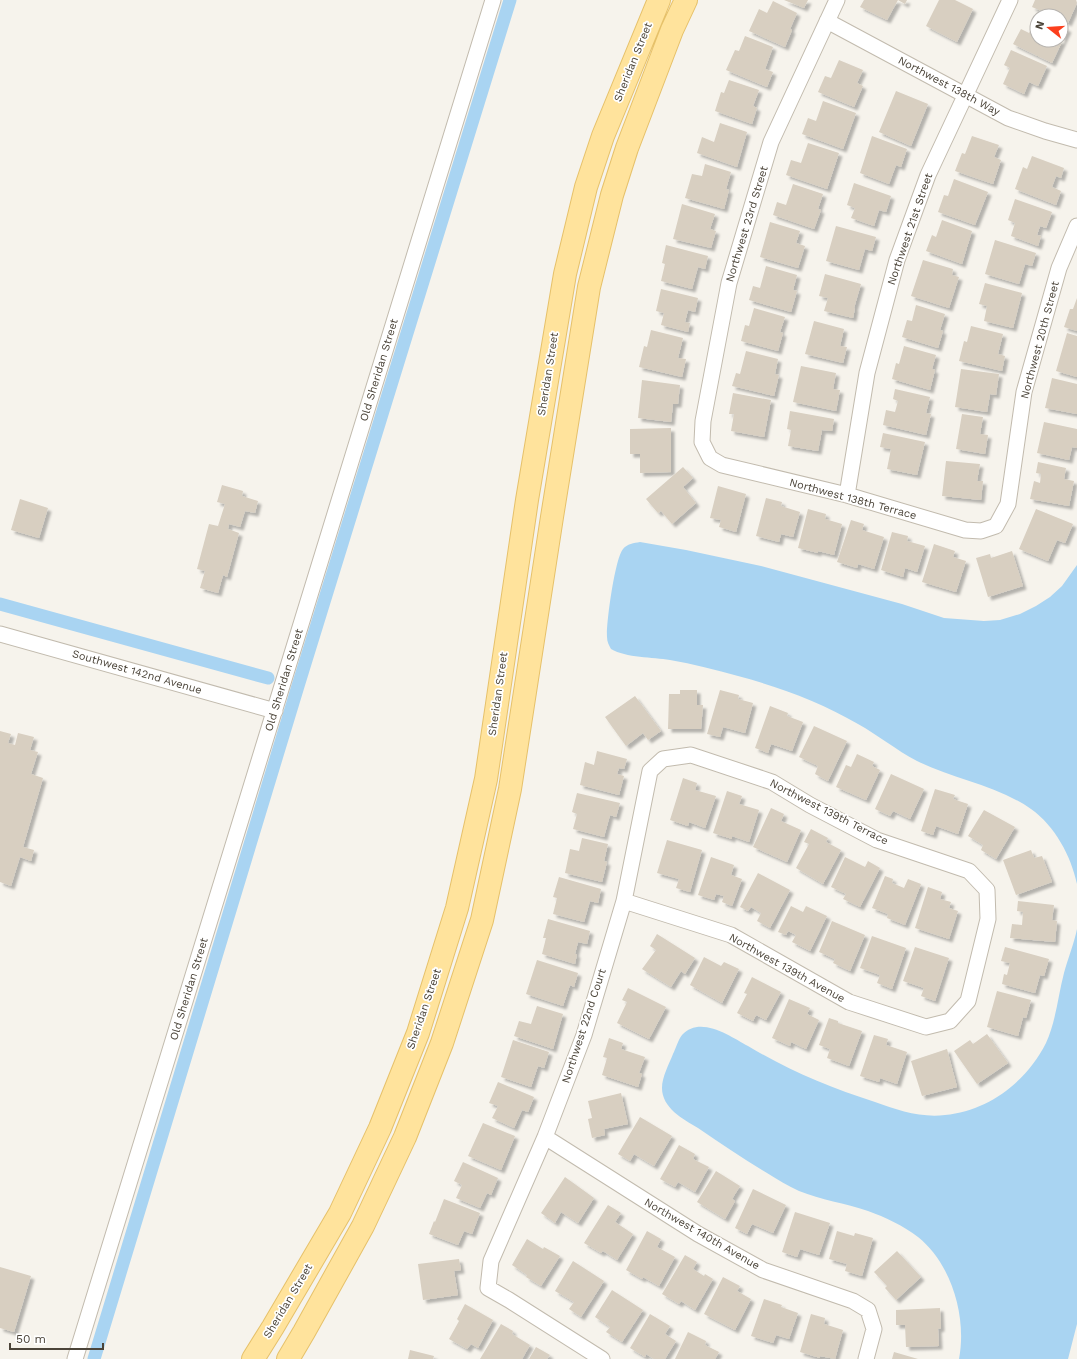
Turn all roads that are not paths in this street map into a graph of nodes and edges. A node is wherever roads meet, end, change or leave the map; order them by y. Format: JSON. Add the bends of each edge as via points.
{"nodes":[{"id":1,"x":493,"y":0,"type":"edge"},
{"id":2,"x":659,"y":0,"type":"edge"},
{"id":3,"x":686,"y":0,"type":"edge"},
{"id":4,"x":837,"y":0,"type":"edge"},
{"id":5,"x":1010,"y":0,"type":"edge"},
{"id":6,"x":827,"y":21,"type":"junction"},
{"id":7,"x":965,"y":94,"type":"junction"},
{"id":8,"x":1077,"y":140,"type":"edge"},
{"id":9,"x":1077,"y":226,"type":"edge"},
{"id":10,"x":710,"y":458,"type":"joint"},
{"id":11,"x":847,"y":495,"type":"junction"},
{"id":12,"x":996,"y":526,"type":"joint"},
{"id":13,"x":0,"y":634,"type":"edge"},
{"id":14,"x":275,"y":711,"type":"junction"},
{"id":15,"x":663,"y":759,"type":"joint"},
{"id":16,"x":624,"y":901,"type":"junction"},
{"id":17,"x":950,"y":1020,"type":"joint"},
{"id":18,"x":545,"y":1137,"type":"junction"},
{"id":19,"x":76,"y":1359,"type":"edge"},
{"id":20,"x":253,"y":1359,"type":"edge"},
{"id":21,"x":288,"y":1359,"type":"edge"},
{"id":22,"x":602,"y":1359,"type":"edge"},
{"id":23,"x":866,"y":1359,"type":"edge"}],
"edges":[{"from":1,"to":14,"type":"street","name":"Old Sheridan Street"},
{"from":2,"to":20,"type":"main road","name":"Sheridan Street","via":[[603,136],[586,188],[565,274],[527,500],[486,779],[457,908],[418,1033],[380,1128],[340,1213]]},
{"from":3,"to":21,"type":"main road","via":[[627,148],[612,195],[589,287],[510,789],[482,920],[442,1043],[405,1137],[363,1226]]},
{"from":4,"to":6,"type":"street","name":"Northwest 23rd Street"},
{"from":5,"to":7,"type":"street","name":"Northwest 21st Street"},
{"from":6,"to":7,"type":"street","name":"Northwest 138th Way"},
{"from":6,"to":10,"type":"street","name":"Northwest 23rd Street","via":[[771,142],[728,283],[703,421],[702,442]]},
{"from":7,"to":8,"type":"street","name":"Northwest 138th Way","via":[[1008,118]]},
{"from":7,"to":11,"type":"street","name":"Northwest 21st Street","via":[[928,175],[897,260],[867,373]]},
{"from":9,"to":12,"type":"street","name":"Northwest 20th Street","via":[[1059,268],[1024,392],[1008,504]]},
{"from":10,"to":11,"type":"street","name":"Northwest 138th Terrace","via":[[722,465]]},
{"from":11,"to":12,"type":"street","name":"Northwest 138th Terrace","via":[[965,530],[981,531]]},
{"from":13,"to":14,"type":"street","name":"Southwest 142nd Avenue"},
{"from":14,"to":19,"type":"street","name":"Old Sheridan Street"},
{"from":15,"to":16,"type":"street","name":"Northwest 22nd Court","via":[[650,771]]},
{"from":15,"to":17,"type":"street","name":"Northwest 139th Terrace","via":[[691,755],[772,782],[877,840],[969,871],[986,890],[988,919],[968,1001]]},
{"from":16,"to":17,"type":"street","name":"Northwest 139th Avenue","via":[[731,935],[849,1002],[926,1027]]},
{"from":16,"to":18,"type":"street","name":"Northwest 22nd Court","via":[[584,1035]]},
{"from":18,"to":22,"type":"street","name":"Northwest 22nd Court","via":[[491,1261],[488,1288]]},
{"from":18,"to":23,"type":"street","name":"Northwest 140th Avenue","via":[[698,1234],[763,1270],[854,1301],[868,1310],[874,1329]]}]}
